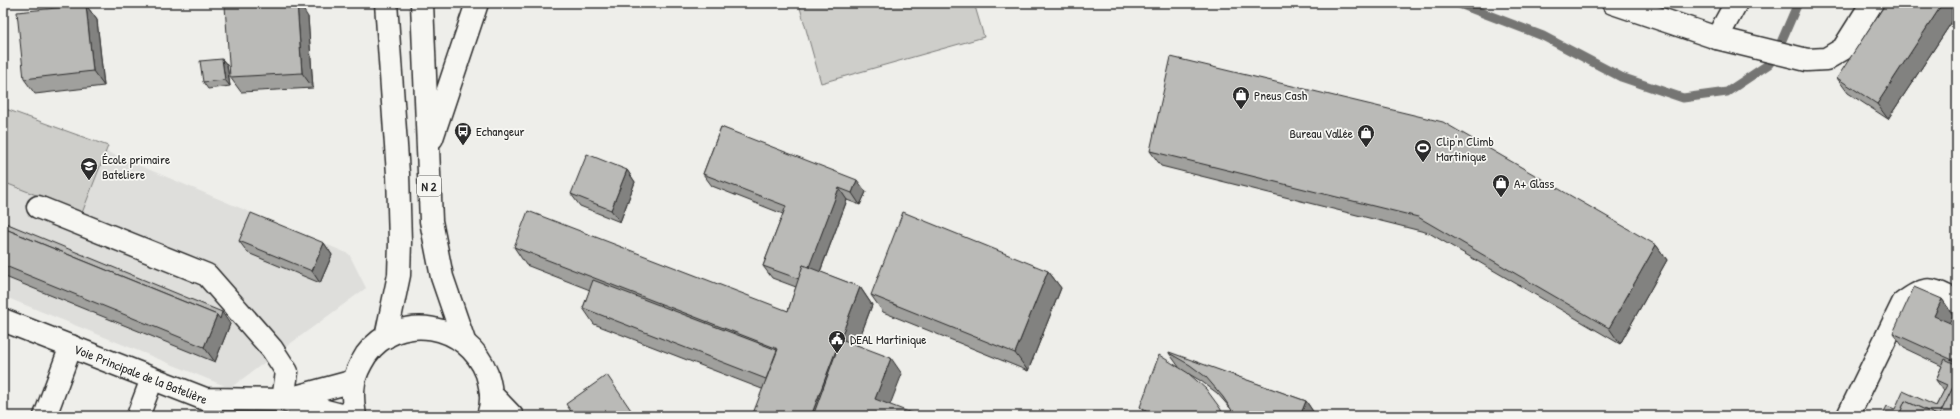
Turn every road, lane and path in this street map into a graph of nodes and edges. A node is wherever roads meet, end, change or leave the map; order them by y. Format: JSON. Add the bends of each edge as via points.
{"nodes":[{"id":1,"x":379,"y":3,"type":"edge"},
{"id":2,"x":386,"y":3,"type":"edge"},
{"id":3,"x":422,"y":3,"type":"edge"},
{"id":4,"x":425,"y":3,"type":"edge"},
{"id":5,"x":477,"y":3,"type":"edge"},
{"id":6,"x":1613,"y":3,"type":"edge"},
{"id":7,"x":1736,"y":3,"type":"edge"},
{"id":8,"x":1872,"y":3,"type":"edge"},
{"id":9,"x":423,"y":26,"type":"junction"},
{"id":10,"x":1717,"y":38,"type":"junction"},
{"id":11,"x":390,"y":58,"type":"junction"},
{"id":12,"x":428,"y":151,"type":"junction"},
{"id":13,"x":38,"y":207,"type":"dead end"},
{"id":14,"x":1957,"y":301,"type":"edge"},
{"id":15,"x":3,"y":320,"type":"edge"},
{"id":16,"x":386,"y":337,"type":"junction"},
{"id":17,"x":464,"y":341,"type":"junction"},
{"id":18,"x":70,"y":346,"type":"junction"},
{"id":19,"x":152,"y":379,"type":"junction"},
{"id":20,"x":354,"y":381,"type":"junction"},
{"id":21,"x":491,"y":394,"type":"junction"},
{"id":22,"x":283,"y":400,"type":"junction"},
{"id":23,"x":45,"y":416,"type":"edge"},
{"id":24,"x":138,"y":416,"type":"edge"},
{"id":25,"x":345,"y":416,"type":"edge"},
{"id":26,"x":355,"y":416,"type":"edge"},
{"id":27,"x":488,"y":416,"type":"edge"},
{"id":28,"x":512,"y":416,"type":"edge"},
{"id":29,"x":1848,"y":416,"type":"edge"}],
"edges":[{"from":1,"to":11,"type":"main road"},
{"from":2,"to":11,"type":"main road","number":"N 2"},
{"from":3,"to":9,"type":"main road","number":"N 2"},
{"from":4,"to":9,"type":"main road"},
{"from":5,"to":12,"type":"main road"},
{"from":6,"to":10,"type":"main road"},
{"from":7,"to":10,"type":"main road"},
{"from":8,"to":10,"type":"main road","via":[[1843,49],[1826,58],[1807,60]]},
{"from":9,"to":12,"type":"main road","number":"N 2"},
{"from":11,"to":16,"type":"main road","number":"N 2","via":[[400,242],[399,275]]},
{"from":12,"to":17,"type":"main road","number":"N 2","via":[[431,221],[442,277]]},
{"from":13,"to":22,"type":"main road","via":[[207,275],[272,349],[287,372]]},
{"from":14,"to":29,"type":"main road","via":[[1932,290],[1918,291],[1902,303]]},
{"from":15,"to":18,"type":"main road","name":"Voie Principale de la Batelière"},
{"from":16,"to":17,"type":"main road","via":[[405,329],[426,327],[446,331]]},
{"from":16,"to":20,"type":"main road","via":[[368,353],[360,364]]},
{"from":17,"to":21,"type":"main road","via":[[483,365]]},
{"from":18,"to":19,"type":"main road","name":"Voie Principale de la Batelière"},
{"from":18,"to":23,"type":"main road"},
{"from":19,"to":22,"type":"main road","name":"Voie Principale de la Batelière","via":[[205,399]]},
{"from":19,"to":24,"type":"main road"},
{"from":20,"to":22,"type":"main road","name":"Voie Principale de la Batelière"},
{"from":20,"to":26,"type":"main road","via":[[352,400]]},
{"from":21,"to":27,"type":"main road"},
{"from":21,"to":28,"type":"main road"},
{"from":22,"to":25,"type":"main road","name":"Voie Principale de la Batelière"}]}
